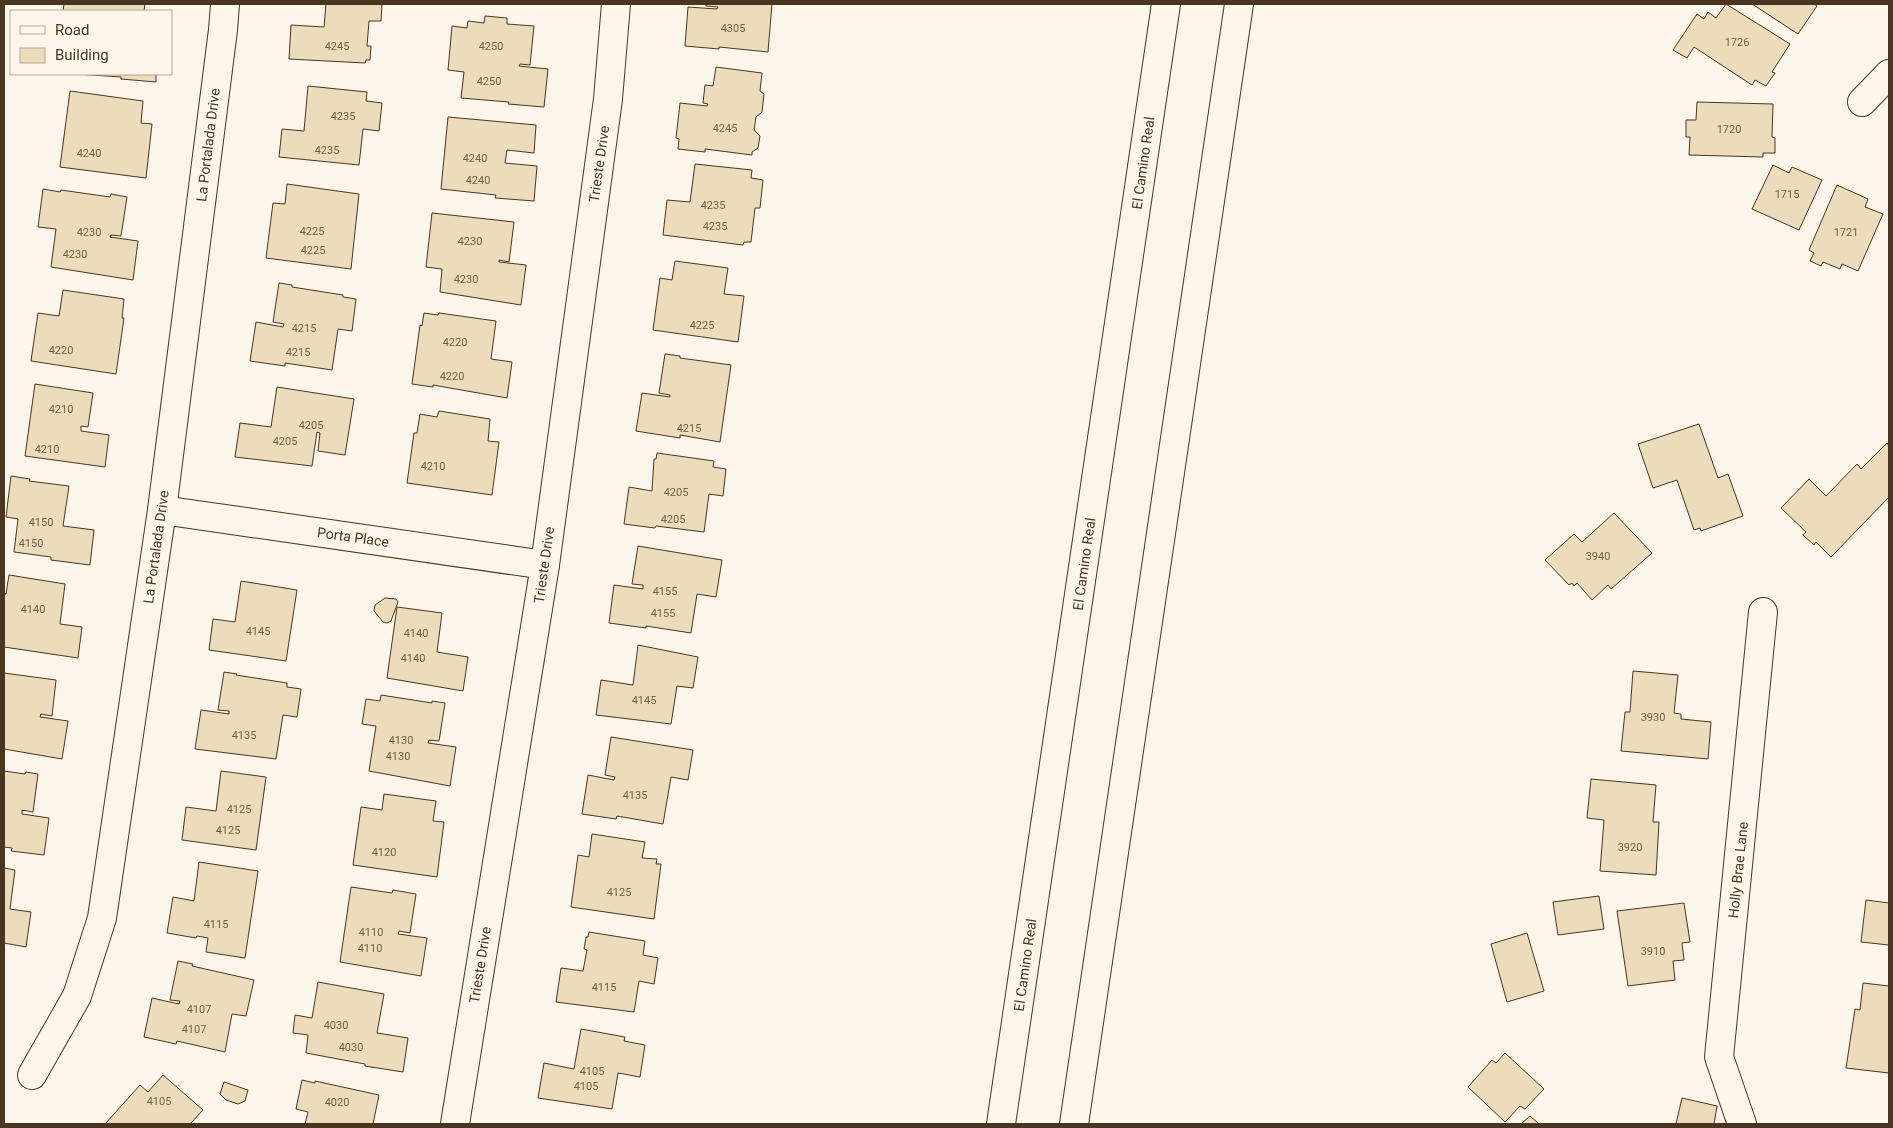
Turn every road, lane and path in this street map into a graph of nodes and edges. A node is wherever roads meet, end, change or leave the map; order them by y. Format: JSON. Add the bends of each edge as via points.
{"nodes":[{"id":1,"x":225,"y":4,"type":"edge"},
{"id":2,"x":616,"y":4,"type":"edge"},
{"id":3,"x":1166,"y":4,"type":"edge"},
{"id":4,"x":1239,"y":4,"type":"edge"},
{"id":5,"x":1889,"y":74,"type":"edge"},
{"id":6,"x":1862,"y":102,"type":"dead end"},
{"id":7,"x":162,"y":510,"type":"junction"},
{"id":8,"x":545,"y":565,"type":"junction"},
{"id":9,"x":1762,"y":612,"type":"dead end"},
{"id":10,"x":32,"y":1075,"type":"dead end"},
{"id":11,"x":455,"y":1124,"type":"edge"},
{"id":12,"x":1001,"y":1124,"type":"edge"},
{"id":13,"x":1074,"y":1124,"type":"edge"},
{"id":14,"x":1742,"y":1124,"type":"edge"}],
"edges":[{"from":1,"to":7,"type":"street","name":"La Portalada Drive"},
{"from":2,"to":8,"type":"street","name":"Trieste Drive","via":[[606,109]]},
{"from":3,"to":12,"type":"street","name":"El Camino Real"},
{"from":4,"to":13,"type":"street"},
{"from":5,"to":6,"type":"street"},
{"from":7,"to":8,"type":"street","name":"Porta Place"},
{"from":7,"to":10,"type":"street","name":"La Portalada Drive","via":[[102,918],[77,996]]},
{"from":8,"to":11,"type":"street","name":"Trieste Drive"},
{"from":9,"to":14,"type":"street","name":"Holly Brae Lane","via":[[1719,1057]]}]}
